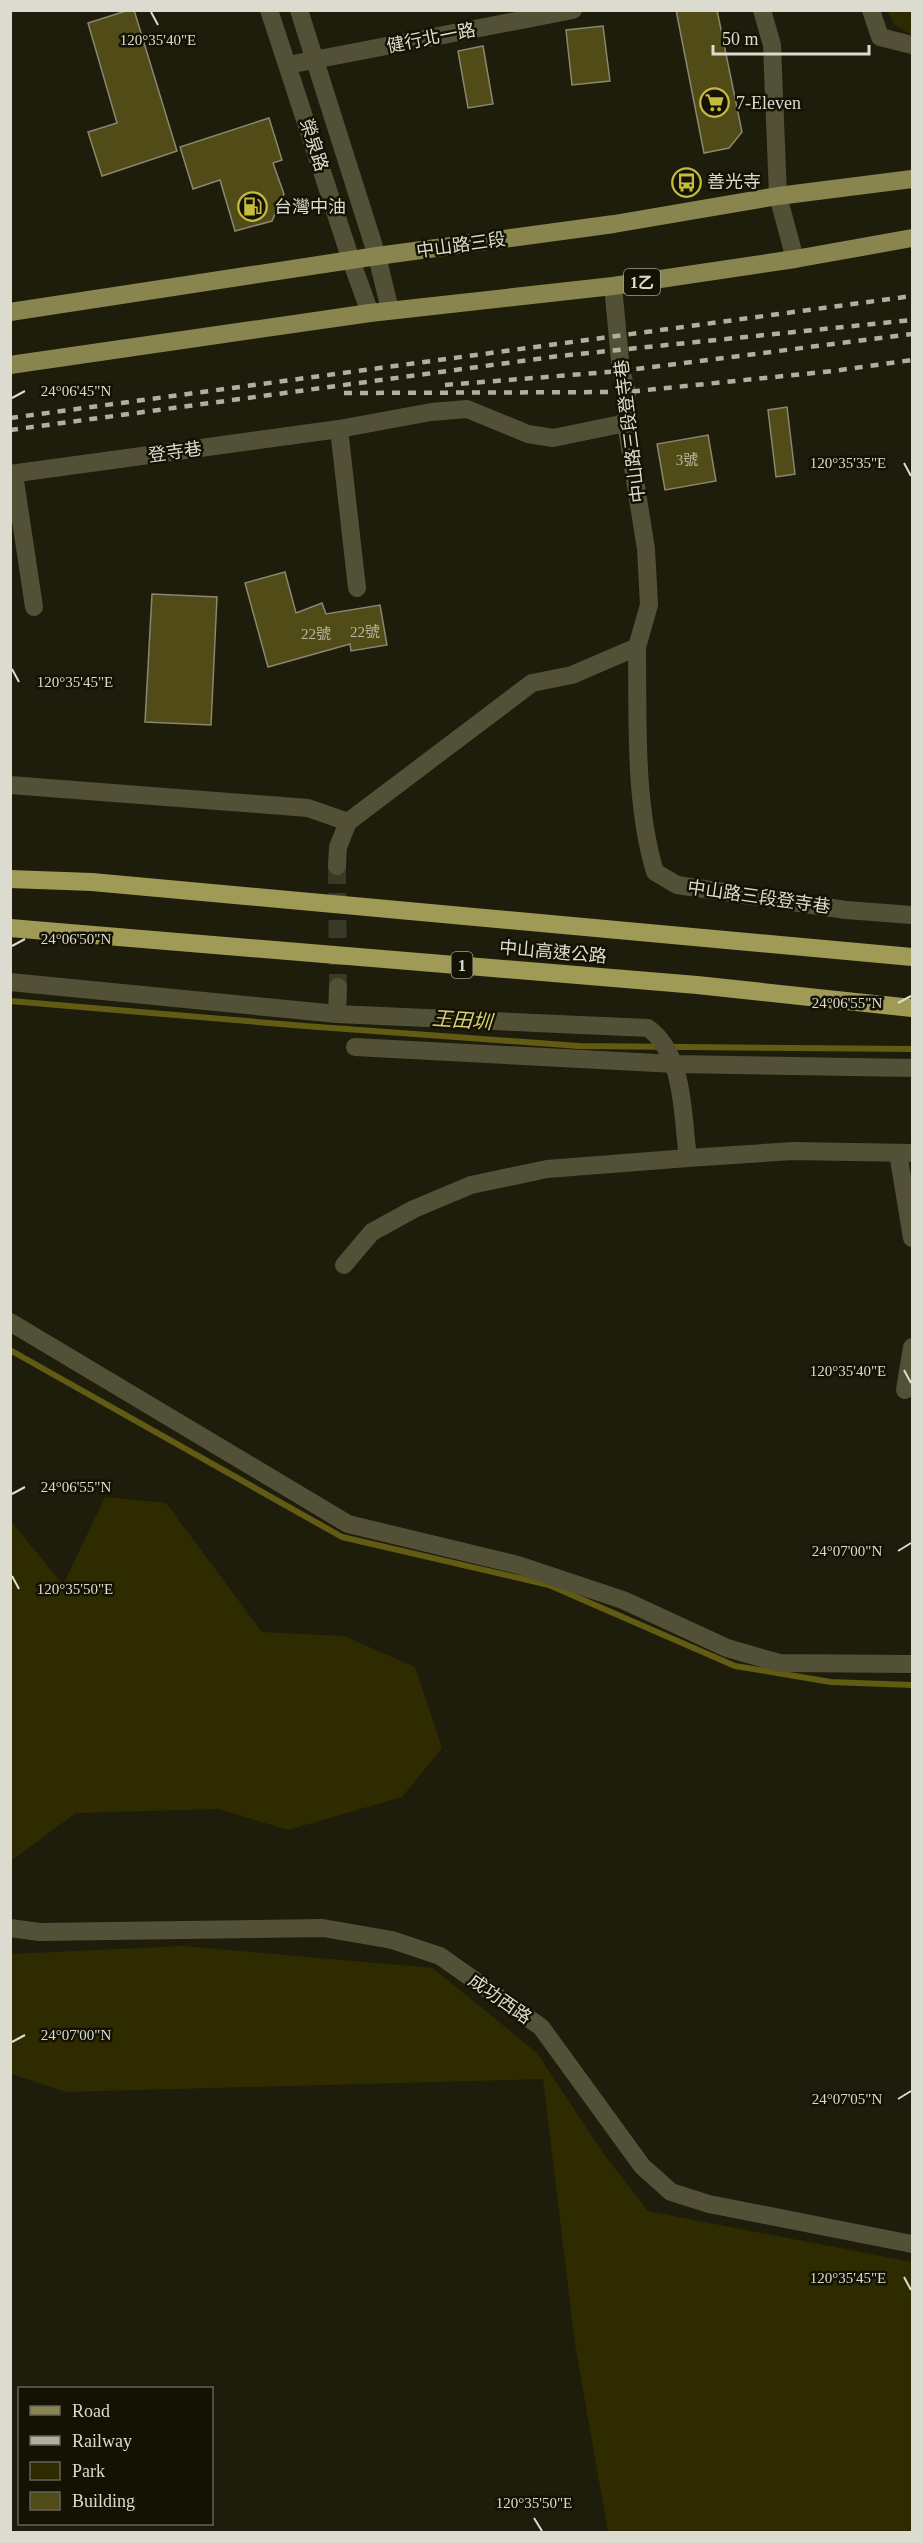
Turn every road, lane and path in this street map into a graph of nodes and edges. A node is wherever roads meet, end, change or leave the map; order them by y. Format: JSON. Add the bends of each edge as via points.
{"nodes":[{"id":1,"x":269,"y":10,"type":"edge"},
{"id":2,"x":299,"y":10,"type":"edge"},
{"id":3,"x":573,"y":10,"type":"edge"},
{"id":4,"x":762,"y":10,"type":"edge"},
{"id":5,"x":871,"y":10,"type":"edge"},
{"id":6,"x":912,"y":45,"type":"edge"},
{"id":7,"x":316,"y":61,"type":"junction"},
{"id":8,"x":288,"y":66,"type":"junction"},
{"id":9,"x":912,"y":179,"type":"edge"},
{"id":10,"x":778,"y":196,"type":"junction"},
{"id":11,"x":912,"y":238,"type":"edge"},
{"id":12,"x":376,"y":256,"type":"junction"},
{"id":13,"x":795,"y":259,"type":"junction"},
{"id":14,"x":351,"y":260,"type":"junction"},
{"id":15,"x":613,"y":286,"type":"junction"},
{"id":16,"x":390,"y":310,"type":"junction"},
{"id":17,"x":10,"y":312,"type":"edge"},
{"id":18,"x":370,"y":313,"type":"junction"},
{"id":19,"x":10,"y":365,"type":"edge"},
{"id":20,"x":626,"y":423,"type":"junction"},
{"id":21,"x":339,"y":429,"type":"junction"},
{"id":22,"x":12,"y":474,"type":"edge"},
{"id":23,"x":357,"y":588,"type":"dead end"},
{"id":24,"x":34,"y":607,"type":"dead end"},
{"id":25,"x":637,"y":647,"type":"junction"},
{"id":26,"x":10,"y":785,"type":"edge"},
{"id":27,"x":348,"y":822,"type":"junction"},
{"id":28,"x":337,"y":866,"type":"tunnel mouth"},
{"id":29,"x":10,"y":879,"type":"edge"},
{"id":30,"x":912,"y":915,"type":"edge"},
{"id":31,"x":10,"y":928,"type":"edge"},
{"id":32,"x":912,"y":957,"type":"edge"},
{"id":33,"x":10,"y":982,"type":"edge"},
{"id":34,"x":338,"y":987,"type":"tunnel mouth"},
{"id":35,"x":912,"y":1008,"type":"edge"},
{"id":36,"x":337,"y":1014,"type":"junction"},
{"id":37,"x":355,"y":1047,"type":"dead end"},
{"id":38,"x":675,"y":1064,"type":"junction"},
{"id":39,"x":912,"y":1068,"type":"edge"},
{"id":40,"x":905,"y":1153,"type":"edge"},
{"id":41,"x":688,"y":1158,"type":"junction"},
{"id":42,"x":912,"y":1238,"type":"edge"},
{"id":43,"x":344,"y":1264,"type":"dead end"},
{"id":44,"x":10,"y":1322,"type":"edge"},
{"id":45,"x":912,"y":1347,"type":"edge"},
{"id":46,"x":905,"y":1390,"type":"dead end"},
{"id":47,"x":912,"y":1664,"type":"edge"},
{"id":48,"x":10,"y":1928,"type":"edge"},
{"id":49,"x":912,"y":2244,"type":"edge"}],
"edges":[{"from":1,"to":8,"type":"street","name":"榮泉路"},
{"from":2,"to":7,"type":"street","name":"榮泉路"},
{"from":3,"to":7,"type":"street","name":"健行北一路"},
{"from":4,"to":10,"type":"street","via":[[772,45]]},
{"from":5,"to":6,"type":"street","via":[[880,37]]},
{"from":7,"to":8,"type":"street","name":"健行北一路"},
{"from":7,"to":12,"type":"street","name":"榮泉路"},
{"from":8,"to":14,"type":"street","name":"榮泉路"},
{"from":9,"to":10,"type":"main road","name":"中山路三段"},
{"from":10,"to":12,"type":"main road","name":"中山路三段","via":[[614,224]]},
{"from":10,"to":13,"type":"street"},
{"from":11,"to":13,"type":"main road","number":"1乙"},
{"from":12,"to":14,"type":"main road","name":"中山路三段"},
{"from":12,"to":16,"type":"street","name":"榮泉路"},
{"from":13,"to":15,"type":"main road","number":"1乙"},
{"from":14,"to":17,"type":"main road","name":"中山路三段"},
{"from":14,"to":18,"type":"street","name":"榮泉路"},
{"from":15,"to":16,"type":"main road","number":"1乙"},
{"from":15,"to":20,"type":"street","name":"中山路三段登寺巷","via":[[621,371],[627,392]]},
{"from":16,"to":18,"type":"main road","number":"1乙"},
{"from":18,"to":19,"type":"main road","number":"1乙"},
{"from":20,"to":21,"type":"street","name":"登寺巷","via":[[553,438],[528,434],[468,409]]},
{"from":20,"to":25,"type":"street","name":"中山路三段登寺巷","via":[[646,549],[649,605]]},
{"from":21,"to":22,"type":"street","name":"登寺巷"},
{"from":21,"to":23,"type":"street"},
{"from":22,"to":24,"type":"street"},
{"from":25,"to":27,"type":"street","via":[[572,675],[532,683]]},
{"from":25,"to":30,"type":"street","name":"中山路三段登寺巷","via":[[646,843],[655,872],[677,885],[846,910]]},
{"from":26,"to":27,"type":"street","via":[[308,808]]},
{"from":27,"to":28,"type":"street","via":[[338,847]]},
{"from":29,"to":32,"type":"highway","name":"中山高速公路","via":[[92,882]]},
{"from":31,"to":35,"type":"highway","name":"中山高速公路","number":"1","via":[[697,985]]},
{"from":33,"to":36,"type":"street"},
{"from":34,"to":36,"type":"street"},
{"from":36,"to":38,"type":"street","via":[[648,1028],[661,1038]]},
{"from":37,"to":38,"type":"street"},
{"from":38,"to":39,"type":"street"},
{"from":38,"to":41,"type":"street"},
{"from":40,"to":41,"type":"street","via":[[793,1150]]},
{"from":40,"to":42,"type":"street"},
{"from":41,"to":43,"type":"street","via":[[547,1169],[471,1185],[372,1232]]},
{"from":44,"to":47,"type":"street","via":[[348,1524],[518,1565],[623,1600],[727,1648],[779,1663]]},
{"from":45,"to":46,"type":"street"},
{"from":48,"to":49,"type":"street","name":"成功西路","via":[[40,1932],[323,1928],[392,1940],[440,1956],[541,2027],[642,2166],[671,2192],[709,2204]]}]}
